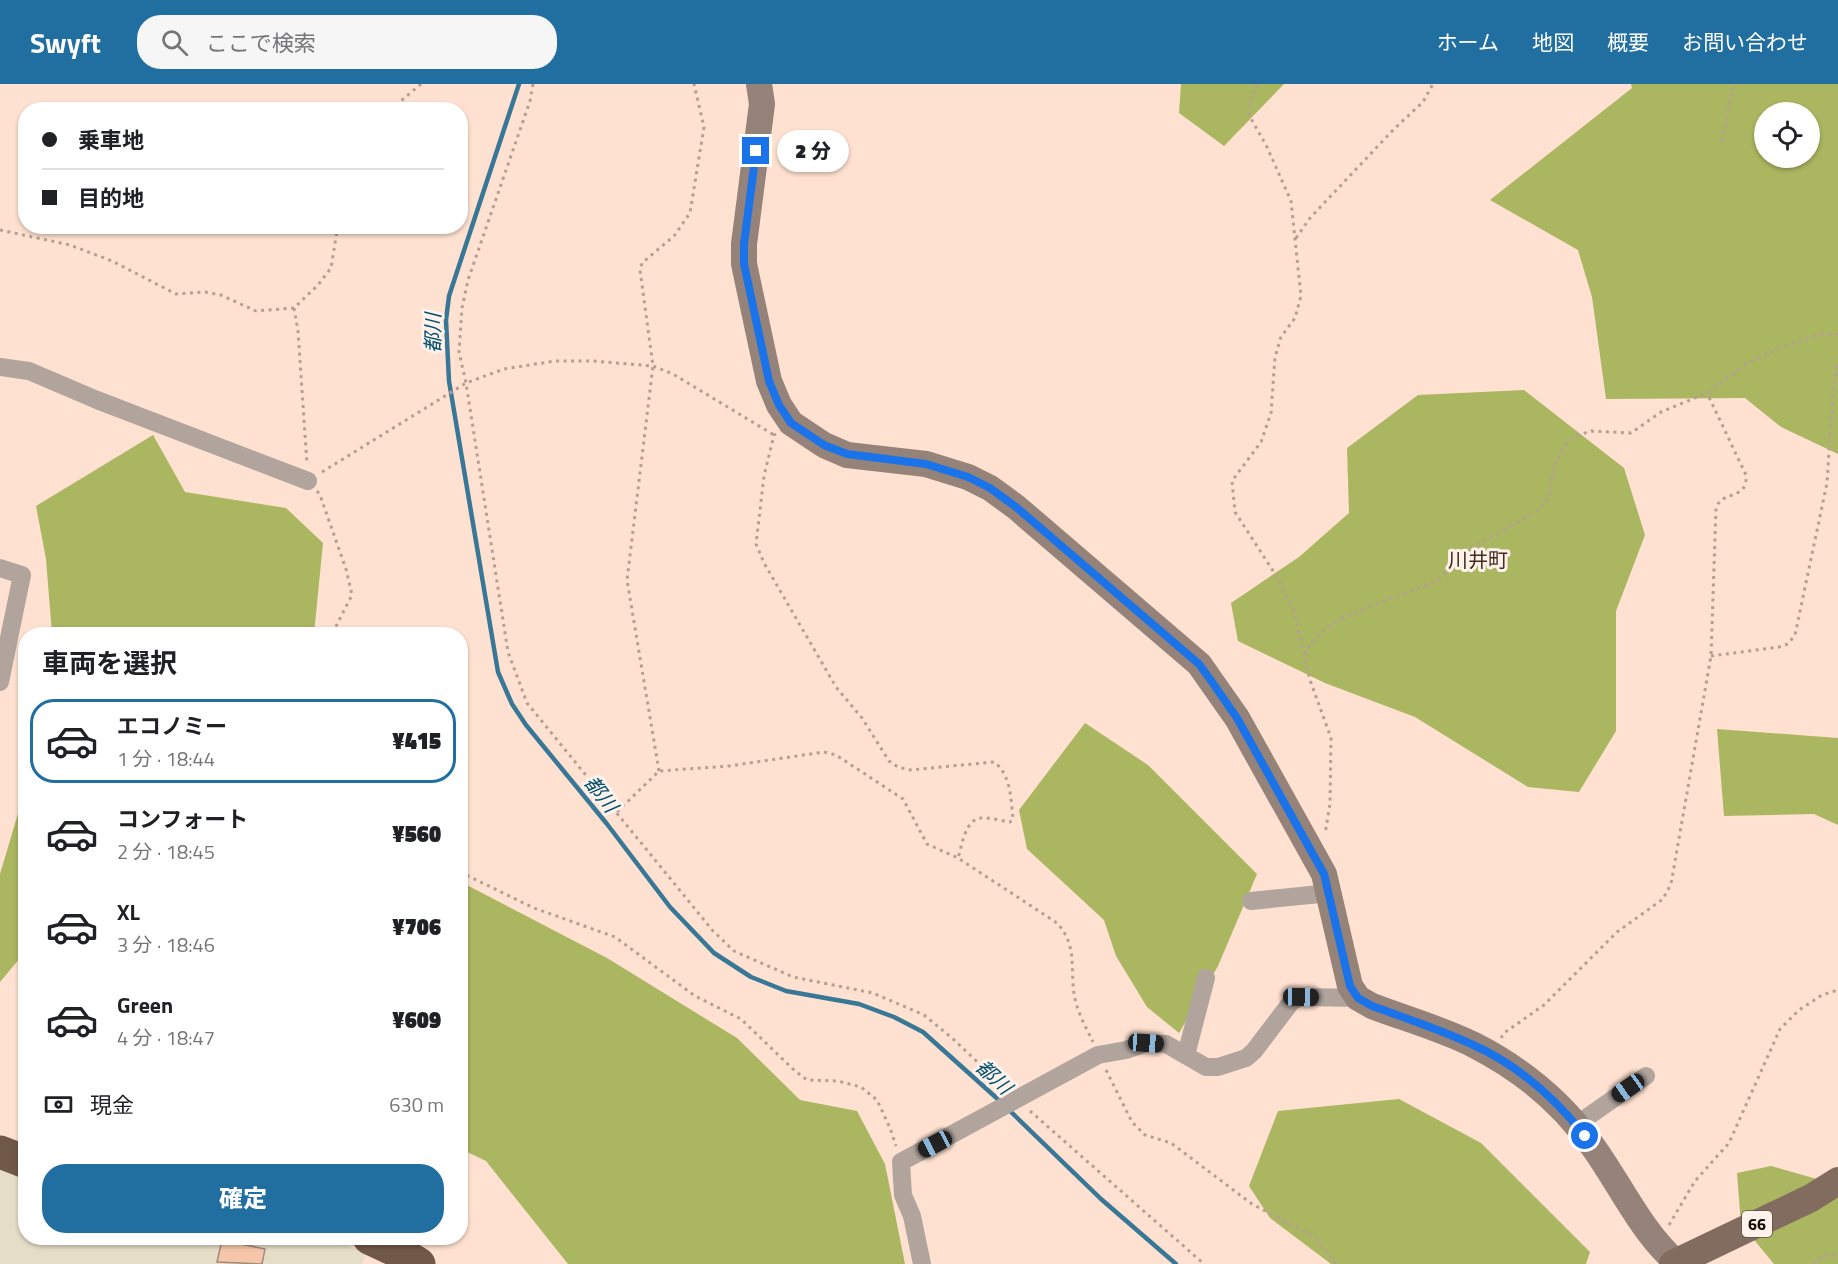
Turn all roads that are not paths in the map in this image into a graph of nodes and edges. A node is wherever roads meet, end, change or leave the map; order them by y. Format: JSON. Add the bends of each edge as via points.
{"nodes":[{"id":1,"x":759,"y":84,"type":"edge"},
{"id":2,"x":0,"y":367,"type":"edge"},
{"id":3,"x":308,"y":481,"type":"road end"},
{"id":4,"x":0,"y":568,"type":"edge"},
{"id":5,"x":4,"y":644,"type":"edge"},
{"id":6,"x":0,"y":682,"type":"edge"},
{"id":7,"x":1330,"y":893,"type":"junction"},
{"id":8,"x":1251,"y":901,"type":"dead end"},
{"id":9,"x":1206,"y":978,"type":"dead end"},
{"id":10,"x":1358,"y":998,"type":"junction"},
{"id":11,"x":1186,"y":1055,"type":"junction"},
{"id":12,"x":1646,"y":1076,"type":"dead end"},
{"id":13,"x":1576,"y":1125,"type":"junction"},
{"id":14,"x":0,"y":1152,"type":"edge"},
{"id":15,"x":18,"y":1159,"type":"edge"},
{"id":16,"x":1838,"y":1181,"type":"edge"},
{"id":17,"x":384,"y":1245,"type":"edge"},
{"id":18,"x":1671,"y":1259,"type":"edge"},
{"id":19,"x":418,"y":1264,"type":"edge"},
{"id":20,"x":922,"y":1264,"type":"edge"}],
"edges":[{"from":1,"to":7,"type":"street","via":[[762,104],[744,264],[769,381],[791,423],[824,445],[847,454],[926,464],[990,488],[1199,664],[1237,718],[1315,857]]},
{"from":2,"to":3,"type":"street","via":[[29,371]]},
{"from":4,"to":5,"type":"street","via":[[22,574]]},
{"from":5,"to":6,"type":"street"},
{"from":7,"to":8,"type":"street"},
{"from":7,"to":10,"type":"street","via":[[1350,986]]},
{"from":9,"to":11,"type":"street"},
{"from":10,"to":11,"type":"street","via":[[1301,997],[1292,1001],[1246,1058],[1206,1067]]},
{"from":10,"to":13,"type":"street","via":[[1473,1044],[1521,1072]]},
{"from":11,"to":20,"type":"street","via":[[1166,1044],[1146,1043],[1098,1055],[901,1162],[903,1195],[912,1216]]},
{"from":12,"to":13,"type":"street"},
{"from":13,"to":18,"type":"street"},
{"from":14,"to":15,"type":"highway"},
{"from":16,"to":18,"type":"main road","number":"66","via":[[1811,1198]]},
{"from":17,"to":19,"type":"highway"}]}
